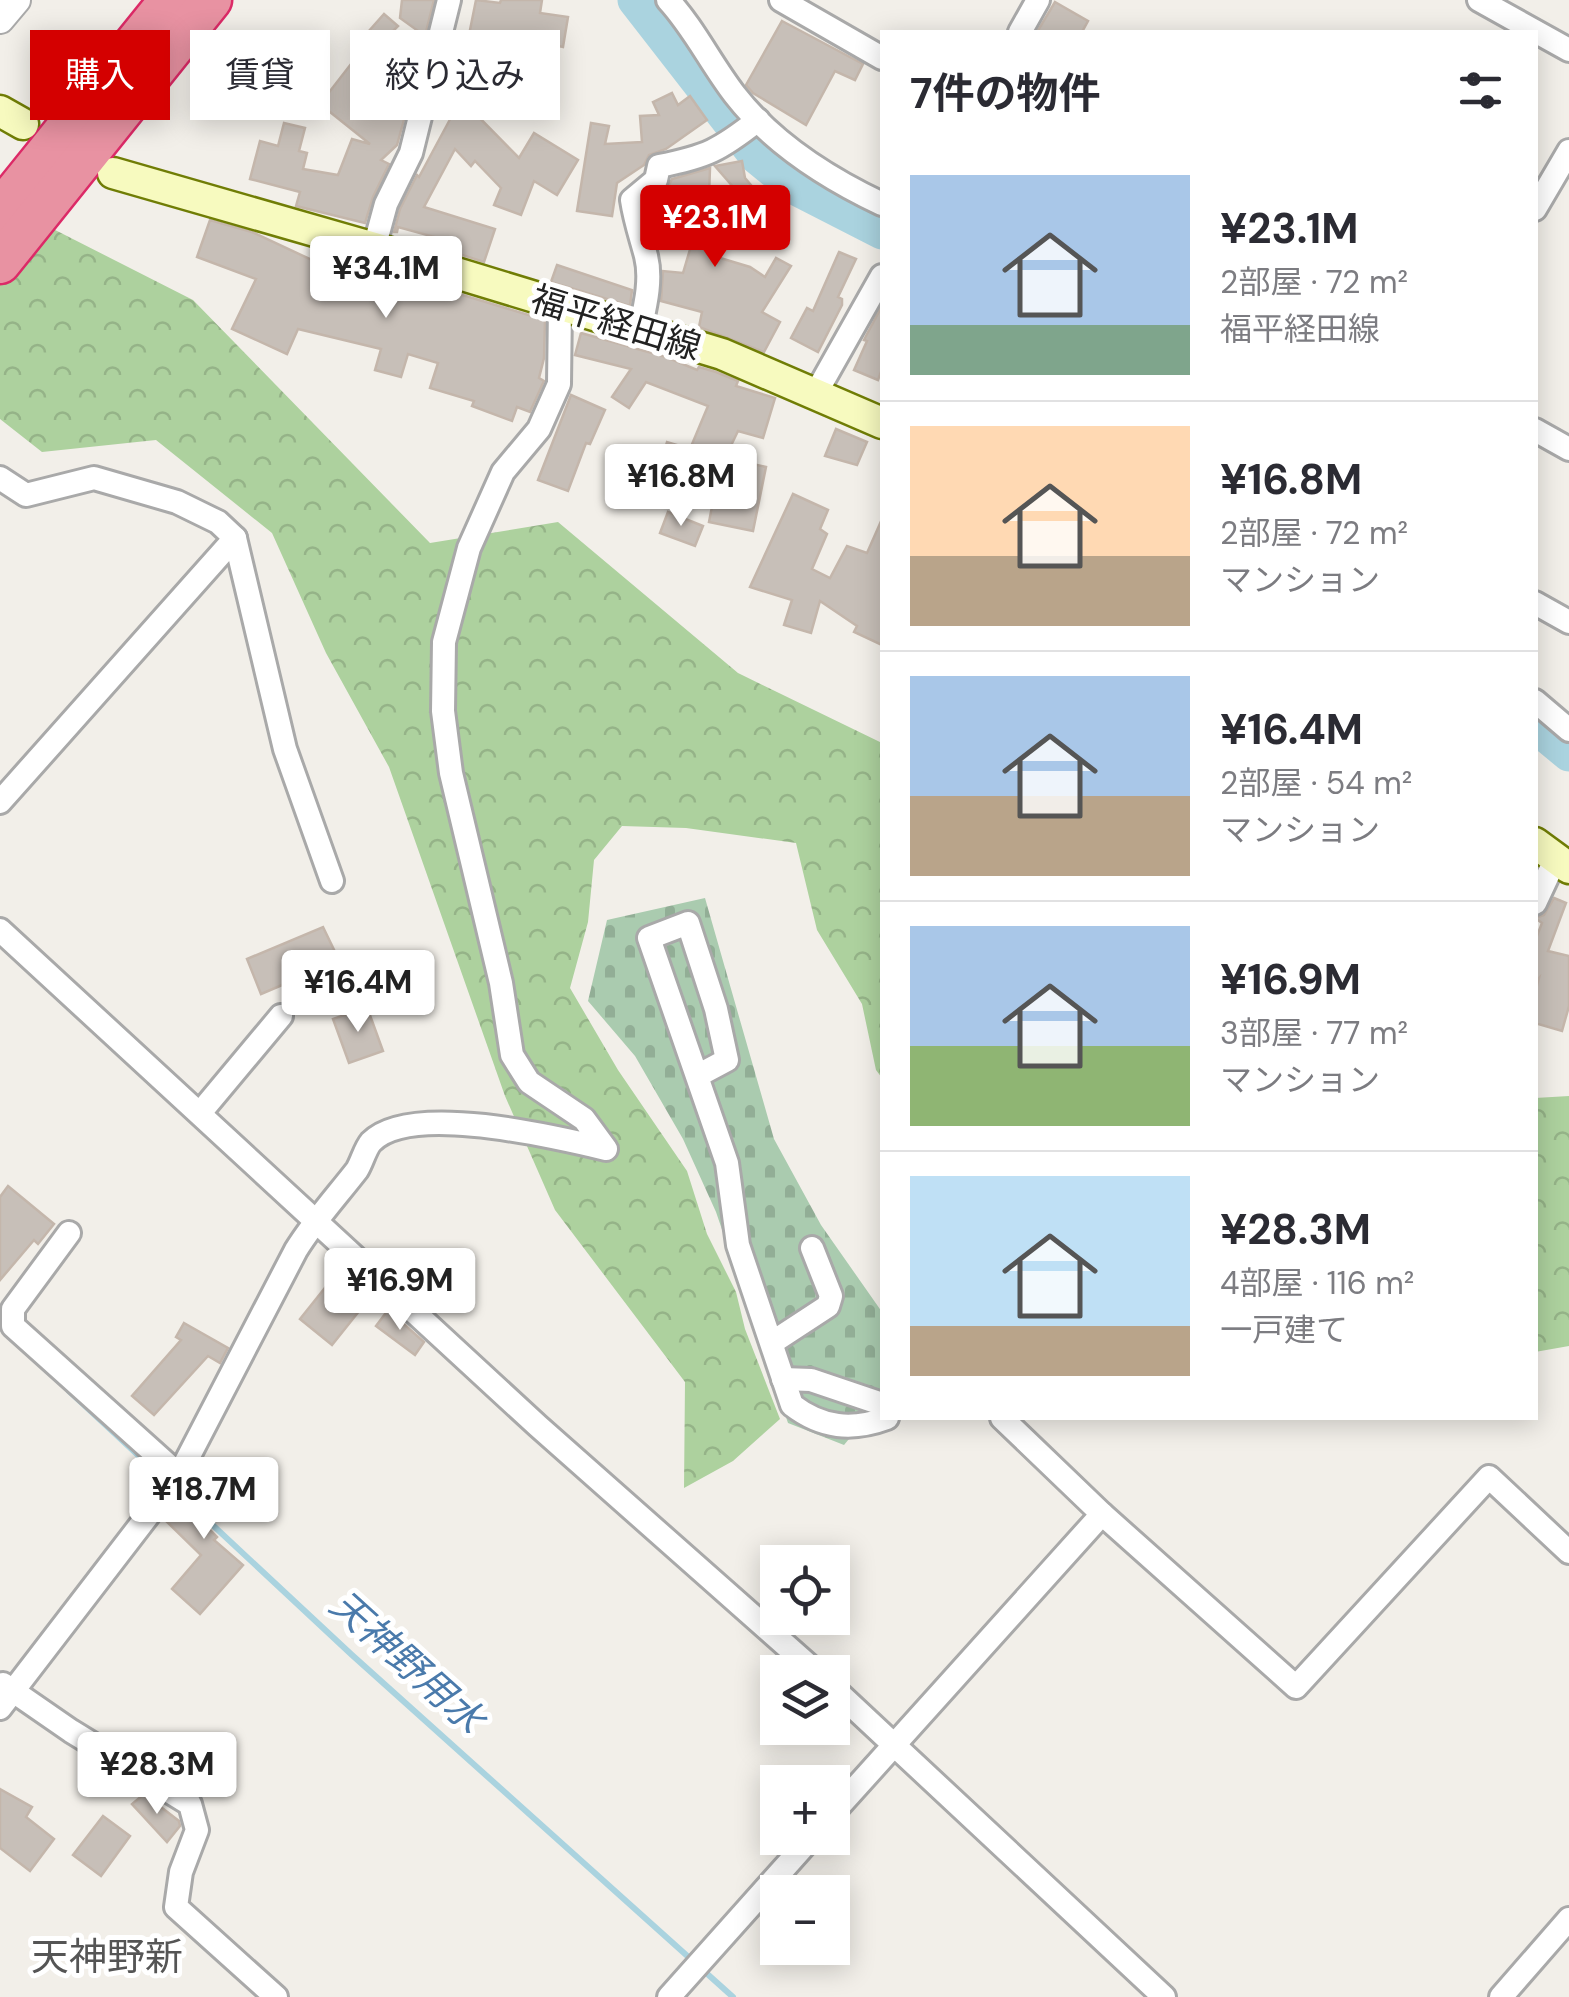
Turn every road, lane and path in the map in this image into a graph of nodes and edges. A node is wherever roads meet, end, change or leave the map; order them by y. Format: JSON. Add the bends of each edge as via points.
{"nodes":[{"id":1,"x":16,"y":0,"type":"edge"},
{"id":2,"x":170,"y":0,"type":"edge"},
{"id":3,"x":211,"y":0,"type":"edge"},
{"id":4,"x":449,"y":0,"type":"edge"},
{"id":5,"x":668,"y":0,"type":"edge"},
{"id":6,"x":780,"y":0,"type":"edge"},
{"id":7,"x":1038,"y":0,"type":"edge"},
{"id":8,"x":1480,"y":0,"type":"edge"},
{"id":9,"x":0,"y":19,"type":"edge"},
{"id":10,"x":1021,"y":30,"type":"edge"},
{"id":11,"x":1533,"y":30,"type":"edge"},
{"id":12,"x":1538,"y":33,"type":"edge"},
{"id":13,"x":1569,"y":50,"type":"edge"},
{"id":14,"x":880,"y":57,"type":"edge"},
{"id":15,"x":758,"y":120,"type":"junction"},
{"id":16,"x":1569,"y":150,"type":"edge"},
{"id":17,"x":113,"y":174,"type":"dead end"},
{"id":18,"x":880,"y":203,"type":"edge"},
{"id":19,"x":1538,"y":204,"type":"edge"},
{"id":20,"x":0,"y":212,"type":"edge"},
{"id":21,"x":374,"y":248,"type":"junction"},
{"id":22,"x":0,"y":264,"type":"edge"},
{"id":23,"x":880,"y":280,"type":"edge"},
{"id":24,"x":560,"y":306,"type":"junction"},
{"id":25,"x":640,"y":330,"type":"junction"},
{"id":26,"x":816,"y":392,"type":"junction"},
{"id":27,"x":880,"y":422,"type":"edge"},
{"id":28,"x":1538,"y":432,"type":"edge"},
{"id":29,"x":1569,"y":449,"type":"edge"},
{"id":30,"x":0,"y":478,"type":"edge"},
{"id":31,"x":235,"y":538,"type":"junction"},
{"id":32,"x":1538,"y":605,"type":"edge"},
{"id":33,"x":1569,"y":622,"type":"edge"},
{"id":34,"x":1538,"y":704,"type":"edge"},
{"id":35,"x":1569,"y":730,"type":"edge"},
{"id":36,"x":0,"y":802,"type":"edge"},
{"id":37,"x":1553,"y":857,"type":"edge"},
{"id":38,"x":332,"y":881,"type":"dead end"},
{"id":39,"x":1538,"y":894,"type":"edge"},
{"id":40,"x":0,"y":930,"type":"edge"},
{"id":41,"x":281,"y":1016,"type":"dead end"},
{"id":42,"x":697,"y":1076,"type":"junction"},
{"id":43,"x":200,"y":1112,"type":"junction"},
{"id":44,"x":316,"y":1218,"type":"junction"},
{"id":45,"x":69,"y":1233,"type":"dead end"},
{"id":46,"x":812,"y":1248,"type":"dead end"},
{"id":47,"x":774,"y":1342,"type":"junction"},
{"id":48,"x":783,"y":1379,"type":"junction"},
{"id":49,"x":880,"y":1403,"type":"edge"},
{"id":50,"x":880,"y":1419,"type":"edge"},
{"id":51,"x":1004,"y":1420,"type":"edge"},
{"id":52,"x":179,"y":1474,"type":"junction"},
{"id":53,"x":1102,"y":1514,"type":"junction"},
{"id":54,"x":1569,"y":1552,"type":"edge"},
{"id":55,"x":797,"y":1655,"type":"edge"},
{"id":56,"x":4,"y":1694,"type":"edge"},
{"id":57,"x":850,"y":1704,"type":"edge"},
{"id":58,"x":895,"y":1743,"type":"junction"},
{"id":59,"x":850,"y":1794,"type":"edge"},
{"id":60,"x":796,"y":1855,"type":"edge"},
{"id":61,"x":1569,"y":1919,"type":"edge"},
{"id":62,"x":276,"y":1997,"type":"edge"},
{"id":63,"x":669,"y":1997,"type":"edge"},
{"id":64,"x":1164,"y":1997,"type":"edge"},
{"id":65,"x":1501,"y":1997,"type":"edge"}],
"edges":[{"from":1,"to":9,"type":"street"},
{"from":2,"to":20,"type":"highway"},
{"from":3,"to":22,"type":"highway"},
{"from":4,"to":21,"type":"street","via":[[411,153]]},
{"from":5,"to":15,"type":"street"},
{"from":6,"to":14,"type":"street"},
{"from":7,"to":10,"type":"street"},
{"from":8,"to":11,"type":"street"},
{"from":12,"to":13,"type":"street"},
{"from":15,"to":18,"type":"street","via":[[824,174]]},
{"from":15,"to":25,"type":"street","via":[[703,157],[658,166],[656,180],[632,200],[648,260]]},
{"from":16,"to":19,"type":"street"},
{"from":17,"to":21,"type":"main road","name":"福平経田線"},
{"from":21,"to":24,"type":"main road","name":"福平経田線"},
{"from":23,"to":26,"type":"street"},
{"from":24,"to":25,"type":"main road","name":"福平経田線"},
{"from":24,"to":44,"type":"street","via":[[559,384],[539,429],[503,472],[469,548],[444,642],[443,710],[512,1055],[528,1082],[584,1119],[606,1148],[474,1124],[402,1126],[372,1142]]},
{"from":25,"to":26,"type":"main road","name":"福平経田線"},
{"from":26,"to":27,"type":"main road","name":"福平経田線"},
{"from":28,"to":29,"type":"street"},
{"from":30,"to":31,"type":"street","via":[[26,495],[94,478],[177,502]]},
{"from":31,"to":36,"type":"street"},
{"from":31,"to":38,"type":"street","via":[[285,749]]},
{"from":32,"to":33,"type":"street"},
{"from":34,"to":35,"type":"street"},
{"from":37,"to":39,"type":"street"},
{"from":40,"to":43,"type":"street"},
{"from":41,"to":43,"type":"street"},
{"from":42,"to":42,"type":"street","via":[[649,938],[688,924],[726,1060]]},
{"from":42,"to":47,"type":"street","via":[[726,1163],[738,1245]]},
{"from":43,"to":44,"type":"street"},
{"from":44,"to":52,"type":"street"},
{"from":44,"to":55,"type":"street"},
{"from":45,"to":52,"type":"street","via":[[12,1309],[13,1326]]},
{"from":46,"to":47,"type":"street","via":[[832,1296],[828,1306]]},
{"from":47,"to":48,"type":"street"},
{"from":48,"to":49,"type":"street","via":[[811,1380]]},
{"from":48,"to":50,"type":"street","via":[[792,1406],[810,1418],[834,1427]]},
{"from":51,"to":53,"type":"street"},
{"from":52,"to":56,"type":"street"},
{"from":53,"to":54,"type":"street","via":[[1296,1687],[1488,1477]]},
{"from":53,"to":58,"type":"street"},
{"from":56,"to":62,"type":"street","via":[[190,1804],[197,1830],[176,1908]]},
{"from":57,"to":58,"type":"street"},
{"from":58,"to":59,"type":"street"},
{"from":58,"to":64,"type":"street"},
{"from":60,"to":63,"type":"street"},
{"from":61,"to":65,"type":"street"}]}
